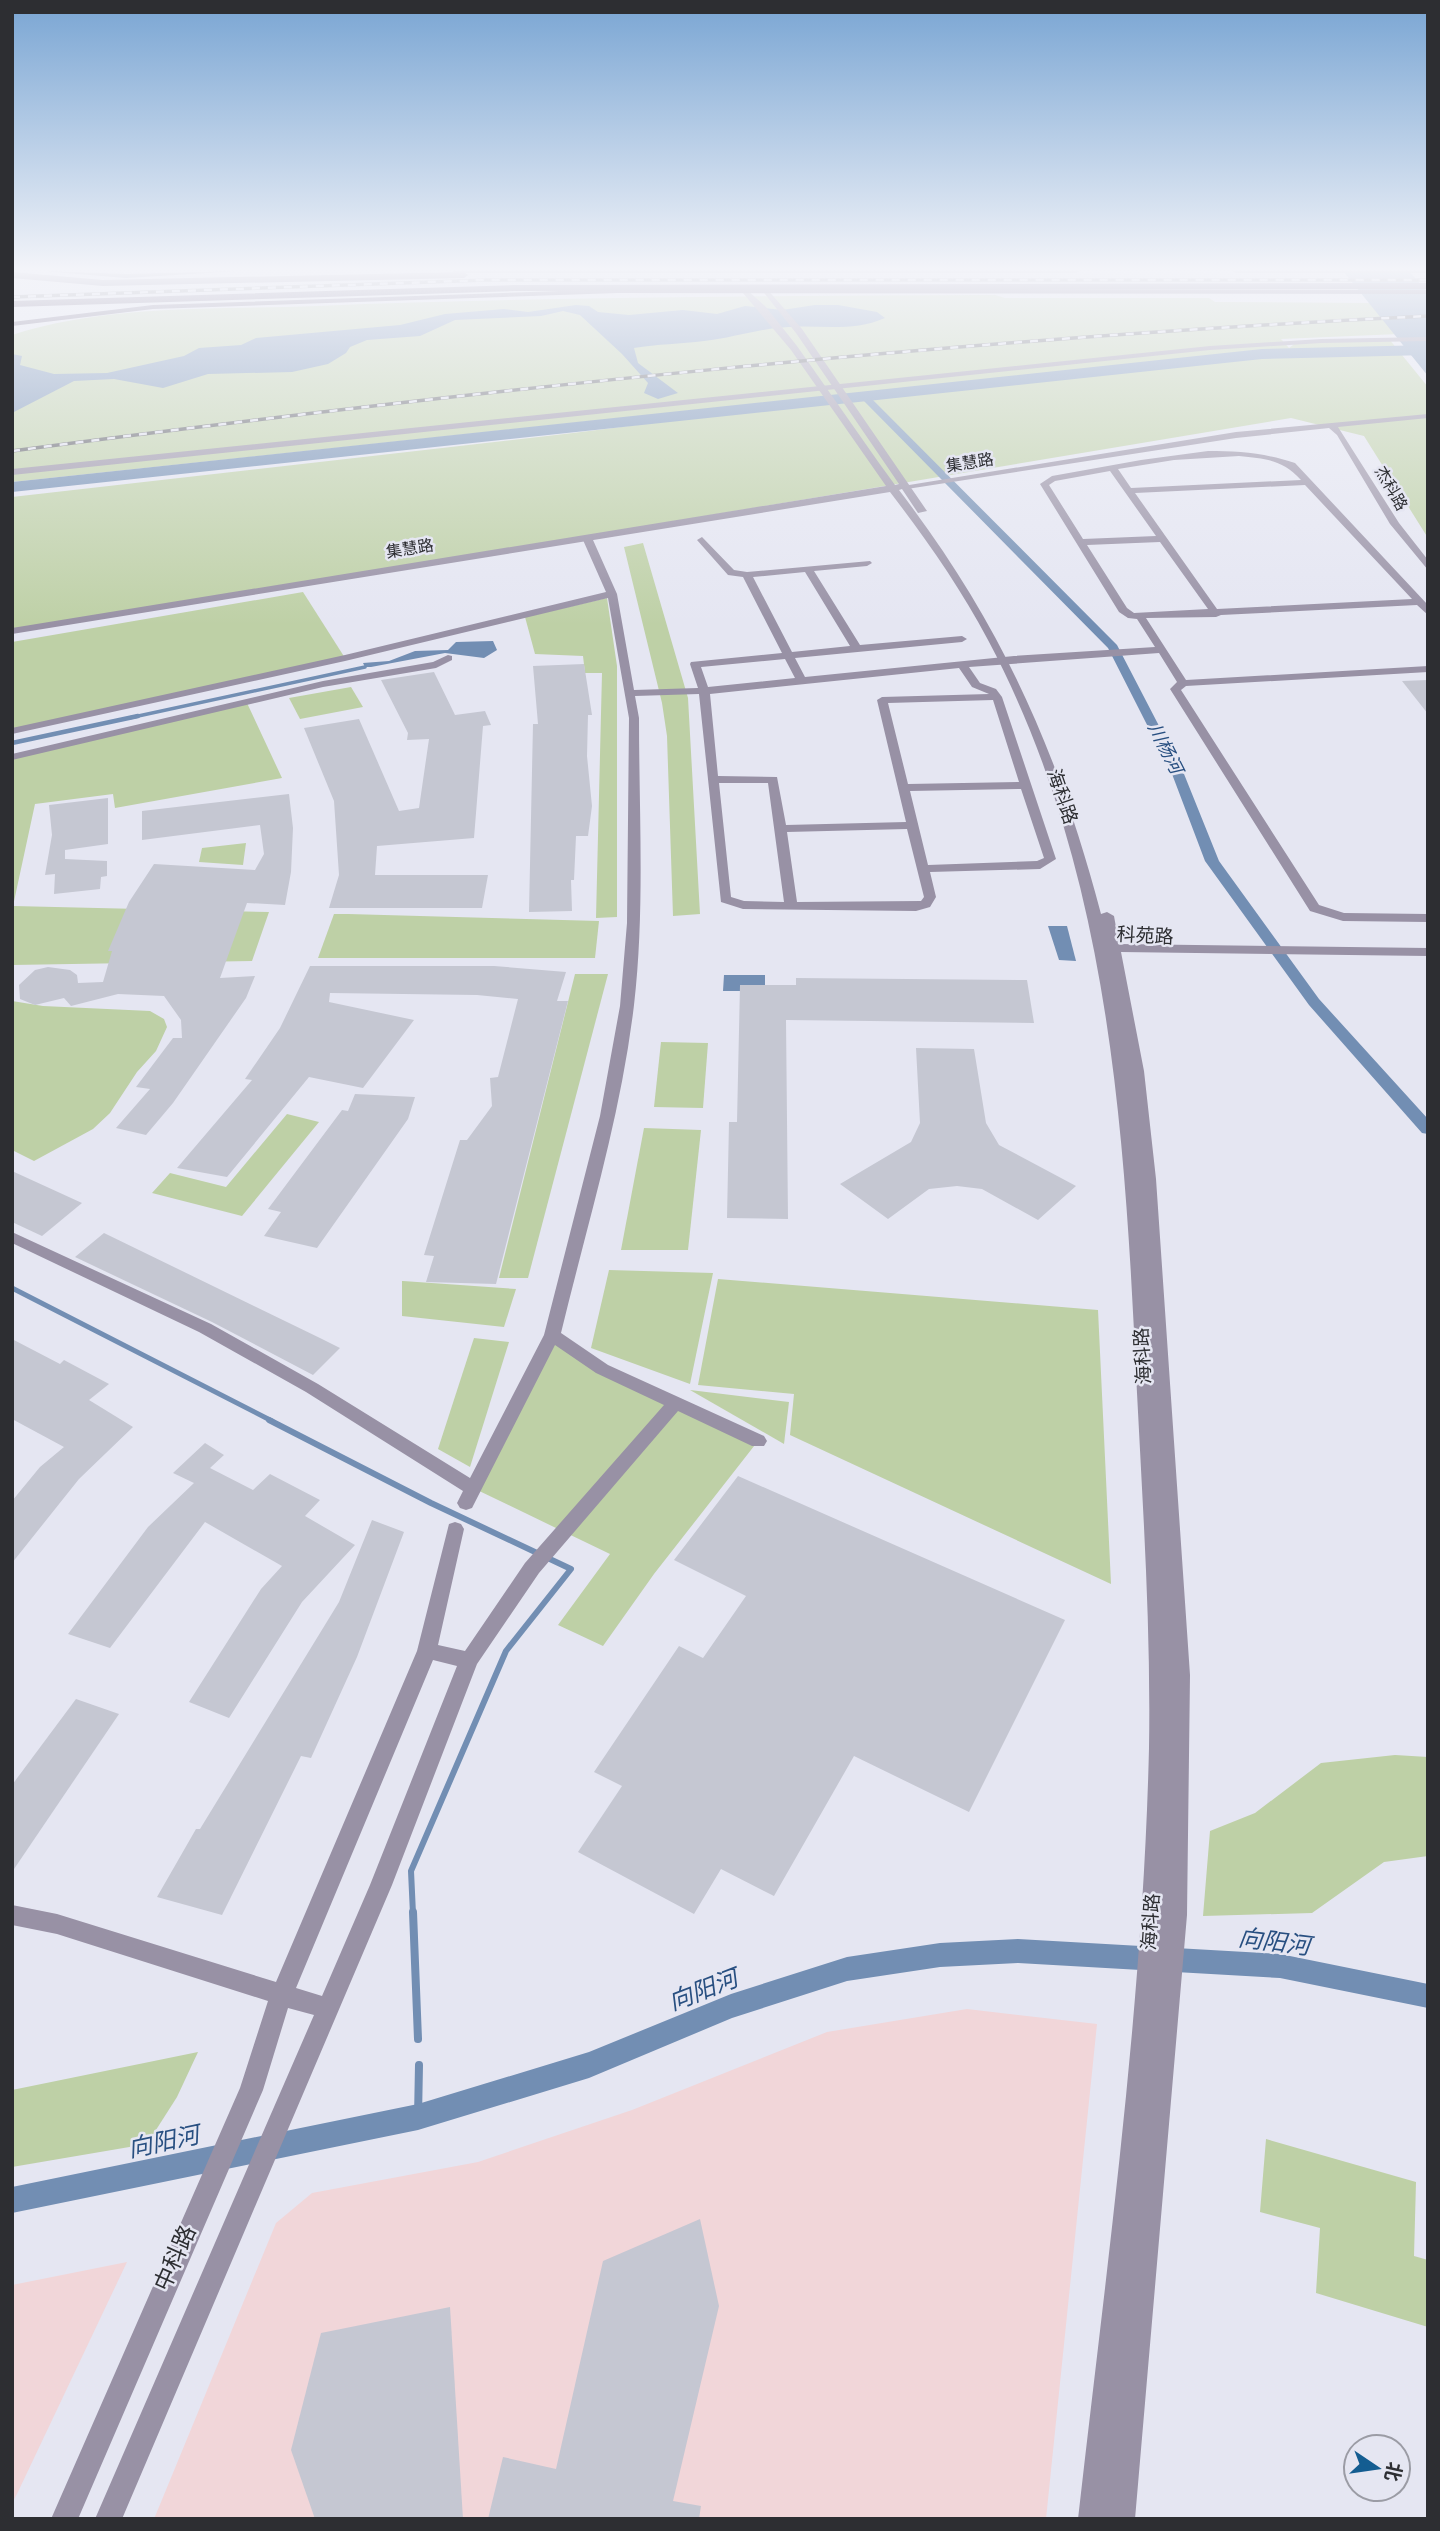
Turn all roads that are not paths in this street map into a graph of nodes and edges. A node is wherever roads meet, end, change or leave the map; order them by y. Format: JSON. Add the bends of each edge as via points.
{"nodes":[{"id":1,"x":820,"y":389,"type":"edge"},
{"id":2,"x":821,"y":389,"type":"edge"},
{"id":3,"x":838,"y":389,"type":"edge"},
{"id":4,"x":1428,"y":416,"type":"edge"},
{"id":5,"x":1336,"y":425,"type":"junction"},
{"id":6,"x":1113,"y":469,"type":"junction"},
{"id":7,"x":12,"y":472,"type":"edge"},
{"id":8,"x":1308,"y":482,"type":"junction"},
{"id":9,"x":909,"y":488,"type":"junction"},
{"id":10,"x":894,"y":490,"type":"junction"},
{"id":11,"x":1128,"y":491,"type":"junction"},
{"id":12,"x":1163,"y":539,"type":"junction"},
{"id":13,"x":588,"y":540,"type":"junction"},
{"id":14,"x":702,"y":540,"type":"dead end"},
{"id":15,"x":1080,"y":542,"type":"junction"},
{"id":16,"x":1428,"y":558,"type":"edge"},
{"id":17,"x":867,"y":563,"type":"dead end"},
{"id":18,"x":1428,"y":567,"type":"edge"},
{"id":19,"x":809,"y":570,"type":"junction"},
{"id":20,"x":747,"y":575,"type":"junction"},
{"id":21,"x":612,"y":594,"type":"junction"},
{"id":22,"x":1420,"y":603,"type":"junction"},
{"id":23,"x":1428,"y":611,"type":"edge"},
{"id":24,"x":1216,"y":614,"type":"junction"},
{"id":25,"x":1141,"y":618,"type":"junction"},
{"id":26,"x":12,"y":634,"type":"edge"},
{"id":27,"x":962,"y":639,"type":"dead end"},
{"id":28,"x":857,"y":649,"type":"junction"},
{"id":29,"x":1161,"y":650,"type":"junction"},
{"id":30,"x":788,"y":655,"type":"junction"},
{"id":31,"x":448,"y":658,"type":"dead end"},
{"id":32,"x":1009,"y":659,"type":"junction"},
{"id":33,"x":962,"y":664,"type":"junction"},
{"id":34,"x":1428,"y":669,"type":"edge"},
{"id":35,"x":802,"y":681,"type":"junction"},
{"id":36,"x":1183,"y":683,"type":"junction"},
{"id":37,"x":704,"y":691,"type":"junction"},
{"id":38,"x":631,"y":693,"type":"junction"},
{"id":39,"x":997,"y":697,"type":"junction"},
{"id":40,"x":12,"y":731,"type":"edge"},
{"id":41,"x":12,"y":757,"type":"edge"},
{"id":42,"x":712,"y":780,"type":"junction"},
{"id":43,"x":1027,"y":785,"type":"junction"},
{"id":44,"x":903,"y":788,"type":"junction"},
{"id":45,"x":911,"y":825,"type":"junction"},
{"id":46,"x":780,"y":829,"type":"junction"},
{"id":47,"x":924,"y":869,"type":"junction"},
{"id":48,"x":791,"y":905,"type":"junction"},
{"id":49,"x":1428,"y":918,"type":"edge"},
{"id":50,"x":1428,"y":952,"type":"edge"},
{"id":51,"x":1111,"y":953,"type":"junction"},
{"id":52,"x":1311,"y":955,"type":"junction"},
{"id":53,"x":1428,"y":961,"type":"edge"},
{"id":54,"x":12,"y":1237,"type":"edge"},
{"id":55,"x":552,"y":1335,"type":"junction"},
{"id":56,"x":675,"y":1403,"type":"junction"},
{"id":57,"x":758,"y":1441,"type":"dead end"},
{"id":58,"x":455,"y":1530,"type":"dead end"},
{"id":59,"x":427,"y":1651,"type":"junction"},
{"id":60,"x":469,"y":1660,"type":"junction"},
{"id":61,"x":12,"y":1915,"type":"edge"},
{"id":62,"x":281,"y":1996,"type":"junction"},
{"id":63,"x":328,"y":2009,"type":"junction"},
{"id":64,"x":1153,"y":2044,"type":"junction"},
{"id":65,"x":64,"y":2519,"type":"edge"},
{"id":66,"x":108,"y":2519,"type":"edge"},
{"id":67,"x":1093,"y":2519,"type":"edge"},
{"id":68,"x":1120,"y":2519,"type":"edge"}],
"edges":[{"from":1,"to":7,"type":"street"},
{"from":2,"to":10,"type":"street","name":"海科路"},
{"from":3,"to":9,"type":"street","name":"海科路"},
{"from":4,"to":5,"type":"street","name":"集慧路"},
{"from":5,"to":9,"type":"street","name":"集慧路"},
{"from":5,"to":16,"type":"street","name":"杰科路"},
{"from":5,"to":18,"type":"street","name":"杰科路","via":[[1395,524]]},
{"from":6,"to":8,"type":"street","via":[[1203,454],[1244,454],[1290,463]]},
{"from":6,"to":11,"type":"street"},
{"from":6,"to":15,"type":"street","via":[[1045,482]]},
{"from":8,"to":11,"type":"street"},
{"from":8,"to":22,"type":"street"},
{"from":9,"to":10,"type":"street","name":"集慧路"},
{"from":9,"to":32,"type":"street","name":"海科路"},
{"from":10,"to":13,"type":"street","name":"集慧路"},
{"from":10,"to":26,"type":"street","name":"集慧路"},
{"from":10,"to":32,"type":"street","name":"海科路"},
{"from":11,"to":12,"type":"street"},
{"from":12,"to":15,"type":"street"},
{"from":12,"to":24,"type":"street"},
{"from":13,"to":21,"type":"street"},
{"from":13,"to":26,"type":"street","name":"集慧路"},
{"from":14,"to":20,"type":"street","via":[[732,573]]},
{"from":15,"to":25,"type":"street","via":[[1123,610]]},
{"from":17,"to":19,"type":"street"},
{"from":19,"to":20,"type":"street"},
{"from":19,"to":28,"type":"street"},
{"from":20,"to":30,"type":"street"},
{"from":21,"to":38,"type":"street"},
{"from":21,"to":40,"type":"street"},
{"from":22,"to":23,"type":"street"},
{"from":22,"to":24,"type":"street"},
{"from":24,"to":25,"type":"street"},
{"from":25,"to":29,"type":"street"},
{"from":27,"to":28,"type":"street"},
{"from":28,"to":30,"type":"street"},
{"from":29,"to":32,"type":"street"},
{"from":29,"to":36,"type":"street"},
{"from":30,"to":35,"type":"street"},
{"from":30,"to":37,"type":"street","via":[[695,664]]},
{"from":31,"to":41,"type":"street","via":[[436,665],[323,684]]},
{"from":32,"to":33,"type":"street"},
{"from":32,"to":51,"type":"street","name":"海科路","via":[[1046,729],[1080,816]]},
{"from":33,"to":35,"type":"street"},
{"from":33,"to":39,"type":"street","via":[[976,685]]},
{"from":34,"to":36,"type":"street"},
{"from":35,"to":37,"type":"street"},
{"from":36,"to":49,"type":"street","via":[[1177,685],[1176,694],[1314,908],[1343,917]]},
{"from":37,"to":38,"type":"street"},
{"from":37,"to":42,"type":"street"},
{"from":38,"to":55,"type":"street","via":[[633,923],[627,1006],[607,1116]]},
{"from":39,"to":43,"type":"street"},
{"from":39,"to":44,"type":"street","via":[[882,700]]},
{"from":42,"to":46,"type":"street","via":[[773,779]]},
{"from":42,"to":48,"type":"street","via":[[725,899],[735,904]]},
{"from":43,"to":44,"type":"street"},
{"from":43,"to":47,"type":"street","via":[[1050,856],[1048,862]]},
{"from":44,"to":45,"type":"street"},
{"from":45,"to":46,"type":"street"},
{"from":45,"to":47,"type":"street"},
{"from":46,"to":48,"type":"street"},
{"from":47,"to":48,"type":"street","via":[[930,897],[921,906]]},
{"from":50,"to":52,"type":"street","name":"科苑路"},
{"from":51,"to":52,"type":"street","name":"科苑路"},
{"from":51,"to":64,"type":"street","name":"海科路","via":[[1136,1071],[1147,1179],[1177,1608],[1180,1748]]},
{"from":52,"to":53,"type":"street","name":"科苑路"},
{"from":54,"to":55,"type":"street","via":[[205,1328],[312,1388],[469,1495]]},
{"from":55,"to":56,"type":"street","via":[[602,1369]]},
{"from":56,"to":57,"type":"street"},
{"from":56,"to":60,"type":"street","name":"中科路","via":[[532,1569]]},
{"from":58,"to":59,"type":"street","name":"中科路"},
{"from":59,"to":60,"type":"street"},
{"from":59,"to":62,"type":"street","name":"中科路"},
{"from":60,"to":63,"type":"street","name":"中科路"},
{"from":61,"to":62,"type":"street","via":[[57,1924]]},
{"from":62,"to":63,"type":"street"},
{"from":62,"to":65,"type":"street","name":"中科路","via":[[251,2090]]},
{"from":63,"to":66,"type":"street","name":"中科路"},
{"from":64,"to":67,"type":"street","name":"海科路"},
{"from":64,"to":68,"type":"street","name":"海科路"}]}
